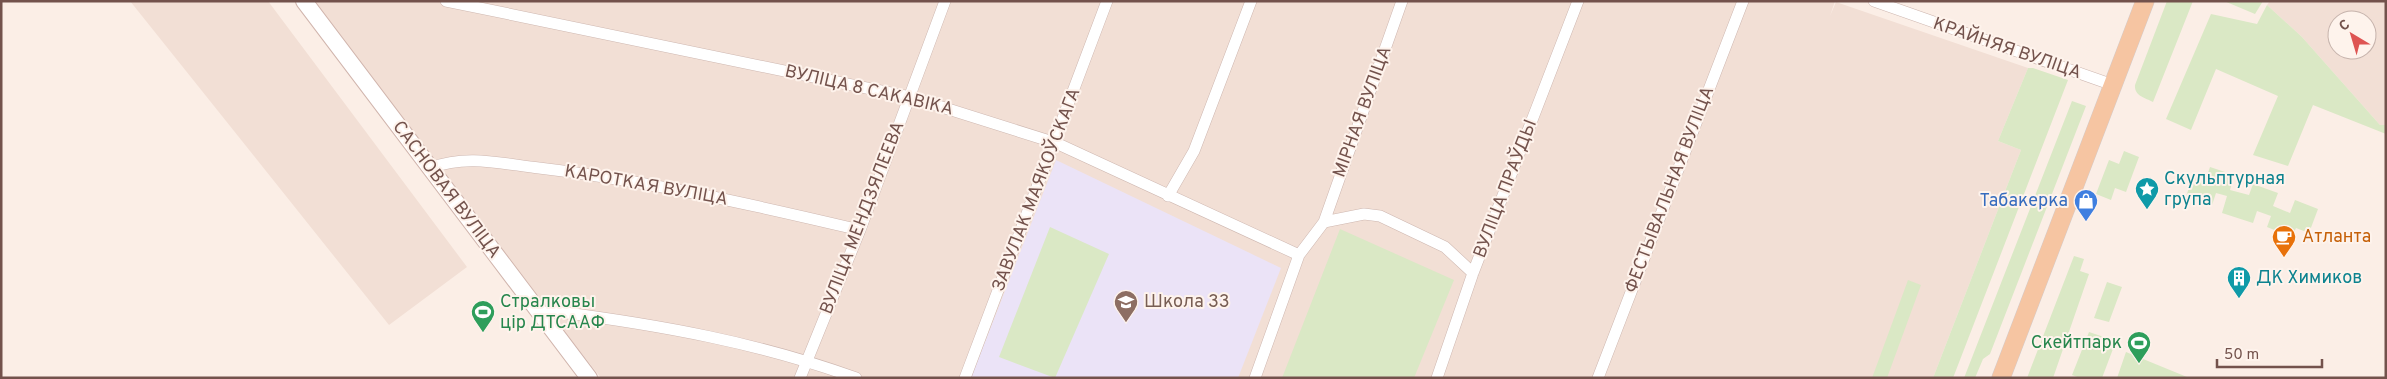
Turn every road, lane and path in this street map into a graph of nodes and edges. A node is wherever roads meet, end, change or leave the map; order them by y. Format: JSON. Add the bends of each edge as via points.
{"nodes":[{"id":1,"x":304,"y":1,"type":"edge"},
{"id":2,"x":446,"y":1,"type":"edge"},
{"id":3,"x":945,"y":1,"type":"edge"},
{"id":4,"x":1107,"y":1,"type":"edge"},
{"id":5,"x":1251,"y":1,"type":"edge"},
{"id":6,"x":1402,"y":1,"type":"edge"},
{"id":7,"x":1578,"y":1,"type":"edge"},
{"id":8,"x":1742,"y":1,"type":"edge"},
{"id":9,"x":1874,"y":1,"type":"edge"},
{"id":10,"x":2145,"y":1,"type":"edge"},
{"id":11,"x":2112,"y":86,"type":"junction"},
{"id":12,"x":910,"y":97,"type":"junction"},
{"id":13,"x":1056,"y":143,"type":"junction"},
{"id":14,"x":431,"y":168,"type":"junction"},
{"id":15,"x":1168,"y":196,"type":"junction"},
{"id":16,"x":1324,"y":222,"type":"junction"},
{"id":17,"x":860,"y":230,"type":"junction"},
{"id":18,"x":1300,"y":255,"type":"junction"},
{"id":19,"x":1473,"y":273,"type":"junction"},
{"id":20,"x":540,"y":312,"type":"junction"},
{"id":21,"x":807,"y":360,"type":"junction"},
{"id":22,"x":589,"y":378,"type":"edge"},
{"id":23,"x":800,"y":378,"type":"edge"},
{"id":24,"x":856,"y":378,"type":"edge"},
{"id":25,"x":965,"y":378,"type":"edge"},
{"id":26,"x":1255,"y":378,"type":"edge"},
{"id":27,"x":1437,"y":378,"type":"edge"},
{"id":28,"x":1598,"y":378,"type":"edge"},
{"id":29,"x":2001,"y":378,"type":"edge"}],
"edges":[{"from":1,"to":14,"type":"main road","name":"САСНОВАЯ ВУЛІЦА"},
{"from":2,"to":12,"type":"street","name":"ВУЛІЦА 8 САКАВІКА"},
{"from":3,"to":12,"type":"street","name":"ВУЛІЦА МЕНДЗЯЛЕЕВА"},
{"from":4,"to":13,"type":"street","name":"ЗАВУЛАК МАЯКОЎСКАГА"},
{"from":5,"to":15,"type":"street","via":[[1194,152]]},
{"from":6,"to":16,"type":"street","name":"МІРНАЯ ВУЛІЦА"},
{"from":7,"to":19,"type":"street","name":"ВУЛІЦА ПРАЎДЫ"},
{"from":8,"to":28,"type":"street","name":"ФЕСТЫВАЛЬНАЯ ВУЛІЦА"},
{"from":9,"to":11,"type":"street","name":"КРАЙНЯЯ ВУЛІЦА"},
{"from":10,"to":11,"type":"main road"},
{"from":11,"to":29,"type":"main road"},
{"from":12,"to":13,"type":"street","name":"ВУЛІЦА 8 САКАВІКА"},
{"from":12,"to":17,"type":"street","name":"ВУЛІЦА МЕНДЗЯЛЕЕВА"},
{"from":13,"to":15,"type":"street","name":"ВУЛІЦА 8 САКАВІКА"},
{"from":13,"to":25,"type":"street","name":"ЗАВУЛАК МАЯКОЎСКАГА"},
{"from":14,"to":17,"type":"street","name":"КАРОТКАЯ ВУЛІЦА","via":[[447,161],[489,160],[603,176]]},
{"from":14,"to":20,"type":"main road","name":"САСНОВАЯ ВУЛІЦА"},
{"from":15,"to":18,"type":"street","name":"ВУЛІЦА 8 САКАВІКА"},
{"from":16,"to":18,"type":"street","name":"МІРНАЯ ВУЛІЦА"},
{"from":16,"to":19,"type":"street","via":[[1355,215],[1380,216],[1445,247]]},
{"from":17,"to":21,"type":"street","name":"ВУЛІЦА МЕНДЗЯЛЕЕВА"},
{"from":18,"to":26,"type":"street","name":"МІРНАЯ ВУЛІЦА"},
{"from":19,"to":27,"type":"street","name":"ВУЛІЦА ПРАЎДЫ"},
{"from":20,"to":21,"type":"street","via":[[688,331]]},
{"from":20,"to":22,"type":"main road","name":"САСНОВАЯ ВУЛІЦА"},
{"from":21,"to":23,"type":"street","name":"ВУЛІЦА МЕНДЗЯЛЕЕВА"},
{"from":21,"to":24,"type":"street"}]}
